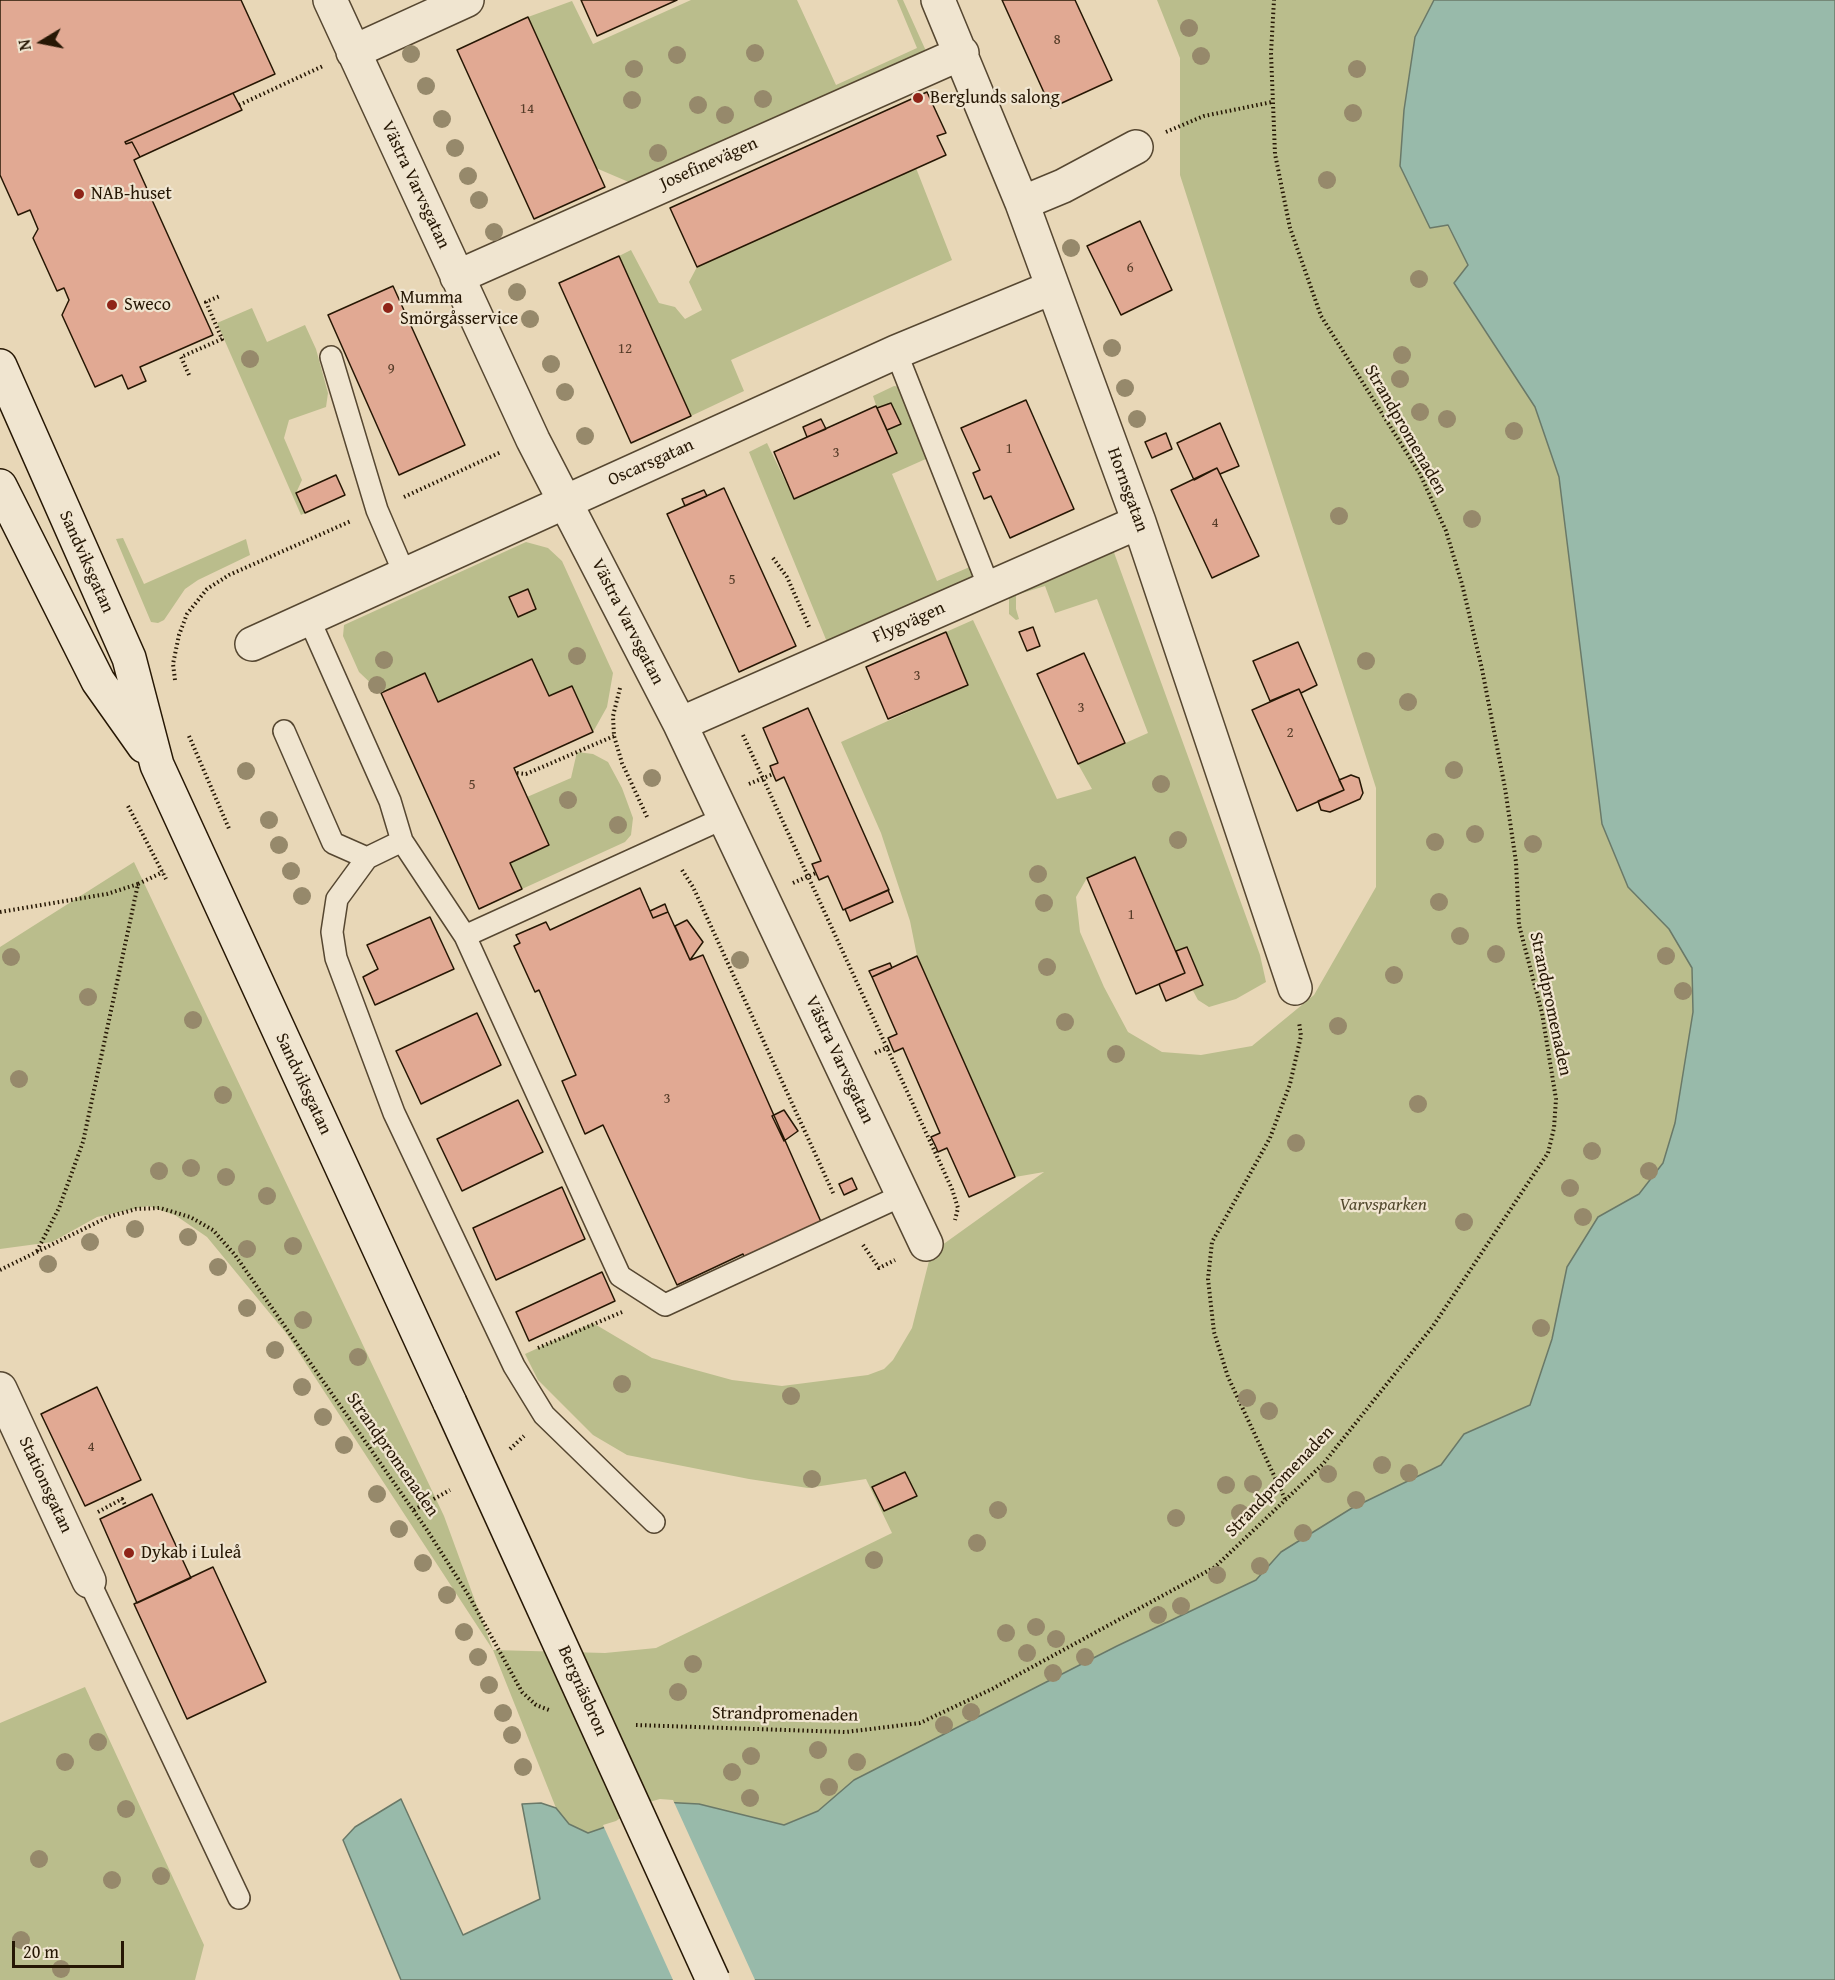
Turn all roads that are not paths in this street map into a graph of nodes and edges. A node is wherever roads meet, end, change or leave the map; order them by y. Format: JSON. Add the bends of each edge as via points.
{"nodes":[{"id":1,"x":330,"y":0,"type":"edge"},
{"id":2,"x":467,"y":0,"type":"edge"},
{"id":3,"x":938,"y":0,"type":"edge"},
{"id":4,"x":353,"y":52,"type":"junction"},
{"id":5,"x":962,"y":53,"type":"junction"},
{"id":6,"x":1136,"y":147,"type":"road end"},
{"id":7,"x":1022,"y":203,"type":"junction"},
{"id":8,"x":457,"y":277,"type":"junction"},
{"id":9,"x":1051,"y":288,"type":"junction"},
{"id":10,"x":896,"y":352,"type":"junction"},
{"id":11,"x":331,"y":357,"type":"dead end"},
{"id":12,"x":0,"y":366,"type":"edge"},
{"id":13,"x":0,"y":486,"type":"edge"},
{"id":14,"x":565,"y":502,"type":"junction"},
{"id":15,"x":1139,"y":522,"type":"junction"},
{"id":16,"x":405,"y":575,"type":"junction"},
{"id":17,"x":989,"y":587,"type":"junction"},
{"id":18,"x":309,"y":619,"type":"junction"},
{"id":19,"x":252,"y":644,"type":"dead end"},
{"id":20,"x":680,"y":724,"type":"junction"},
{"id":21,"x":284,"y":731,"type":"dead end"},
{"id":22,"x":157,"y":765,"type":"junction"},
{"id":23,"x":724,"y":818,"type":"junction"},
{"id":24,"x":402,"y":841,"type":"junction"},
{"id":25,"x":366,"y":858,"type":"junction"},
{"id":26,"x":465,"y":936,"type":"junction"},
{"id":27,"x":1295,"y":988,"type":"road end"},
{"id":28,"x":903,"y":1195,"type":"junction"},
{"id":29,"x":926,"y":1244,"type":"dead end"},
{"id":30,"x":0,"y":1389,"type":"edge"},
{"id":31,"x":450,"y":1403,"type":"joint"},
{"id":32,"x":654,"y":1521,"type":"dead end"},
{"id":33,"x":89,"y":1581,"type":"joint"},
{"id":34,"x":239,"y":1898,"type":"dead end"},
{"id":35,"x":713,"y":1980,"type":"edge"}],
"edges":[{"from":1,"to":4,"type":"street","name":"Västra Varvsgatan"},
{"from":2,"to":4,"type":"street"},
{"from":3,"to":5,"type":"street","name":"Hornsgatan"},
{"from":4,"to":8,"type":"street","name":"Västra Varvsgatan"},
{"from":5,"to":7,"type":"street","name":"Hornsgatan"},
{"from":5,"to":8,"type":"street","name":"Josefinevägen"},
{"from":6,"to":7,"type":"street"},
{"from":7,"to":9,"type":"street","name":"Hornsgatan"},
{"from":8,"to":14,"type":"street","name":"Västra Varvsgatan"},
{"from":9,"to":10,"type":"street","name":"Oscarsgatan"},
{"from":9,"to":15,"type":"street","name":"Hornsgatan"},
{"from":10,"to":14,"type":"street","name":"Oscarsgatan"},
{"from":10,"to":17,"type":"lane"},
{"from":11,"to":16,"type":"lane","via":[[377,510]]},
{"from":12,"to":22,"type":"street","name":"Sandviksgatan","via":[[129,658]]},
{"from":13,"to":22,"type":"street","name":"Sandviksgatan","via":[[99,681]]},
{"from":14,"to":16,"type":"street","name":"Oscarsgatan"},
{"from":14,"to":20,"type":"street","name":"Västra Varvsgatan"},
{"from":15,"to":17,"type":"street","name":"Flygvägen"},
{"from":15,"to":27,"type":"street","name":"Hornsgatan"},
{"from":16,"to":18,"type":"street","name":"Oscarsgatan"},
{"from":17,"to":20,"type":"street","name":"Flygvägen"},
{"from":18,"to":19,"type":"street","name":"Oscarsgatan"},
{"from":18,"to":24,"type":"lane","via":[[390,801]]},
{"from":20,"to":23,"type":"street","name":"Västra Varvsgatan"},
{"from":21,"to":25,"type":"lane","via":[[333,843]]},
{"from":22,"to":31,"type":"street","name":"Sandviksgatan"},
{"from":23,"to":26,"type":"lane"},
{"from":23,"to":28,"type":"street","name":"Västra Varvsgatan"},
{"from":24,"to":25,"type":"lane"},
{"from":24,"to":26,"type":"lane"},
{"from":25,"to":32,"type":"lane","via":[[337,899],[332,932],[336,958],[394,1113],[514,1366],[544,1415]]},
{"from":26,"to":28,"type":"lane","via":[[620,1276],[665,1305]]},
{"from":28,"to":29,"type":"street","name":"Västra Varvsgatan"},
{"from":30,"to":33,"type":"street","name":"Stationsgatan"},
{"from":31,"to":35,"type":"street","name":"Bergnäsbron","bridge":true},
{"from":33,"to":34,"type":"lane"}]}
